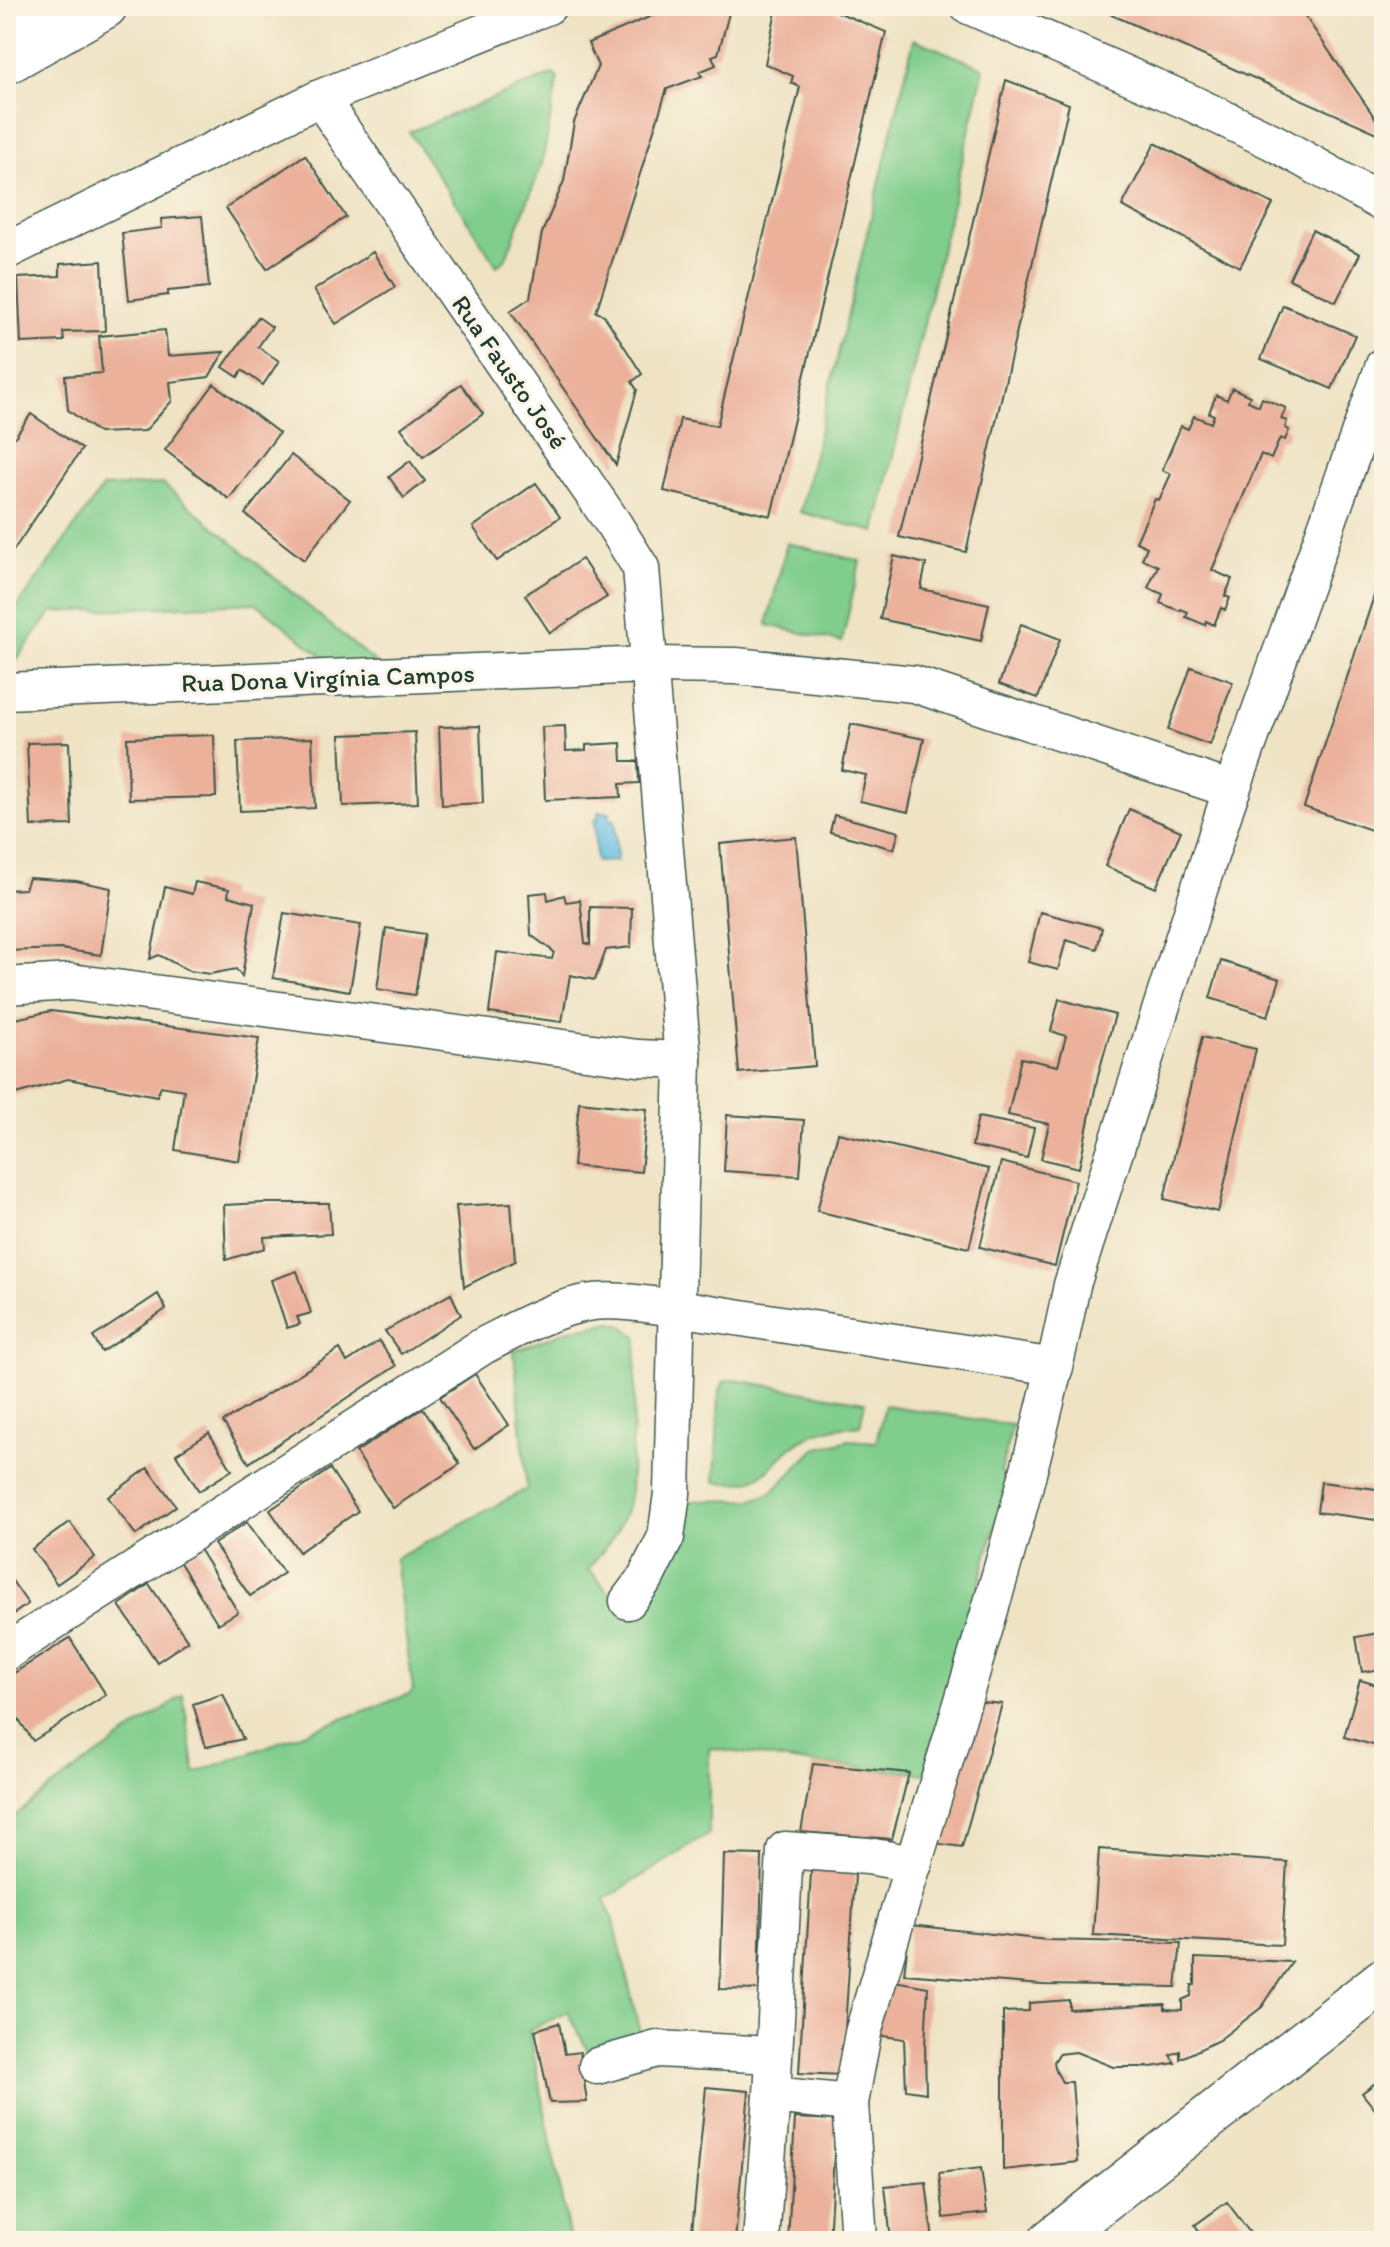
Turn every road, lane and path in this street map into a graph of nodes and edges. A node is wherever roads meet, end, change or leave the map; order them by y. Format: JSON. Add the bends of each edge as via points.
{"nodes":[{"id":1,"x":35,"y":6,"type":"edge"},
{"id":2,"x":105,"y":6,"type":"edge"},
{"id":3,"x":548,"y":6,"type":"edge"},
{"id":4,"x":969,"y":6,"type":"edge"},
{"id":5,"x":6,"y":22,"type":"edge"},
{"id":6,"x":6,"y":62,"type":"edge"},
{"id":7,"x":320,"y":98,"type":"junction"},
{"id":8,"x":1384,"y":204,"type":"edge"},
{"id":9,"x":6,"y":251,"type":"edge"},
{"id":10,"x":1384,"y":365,"type":"edge"},
{"id":11,"x":649,"y":665,"type":"junction"},
{"id":12,"x":6,"y":691,"type":"edge"},
{"id":13,"x":1232,"y":790,"type":"junction"},
{"id":14,"x":6,"y":986,"type":"edge"},
{"id":15,"x":683,"y":1060,"type":"junction"},
{"id":16,"x":678,"y":1308,"type":"junction"},
{"id":17,"x":1055,"y":1367,"type":"junction"},
{"id":18,"x":628,"y":1601,"type":"dead end"},
{"id":19,"x":6,"y":1652,"type":"edge"},
{"id":20,"x":914,"y":1864,"type":"junction"},
{"id":21,"x":1384,"y":1980,"type":"edge"},
{"id":22,"x":773,"y":2055,"type":"junction"},
{"id":23,"x":597,"y":2066,"type":"dead end"},
{"id":24,"x":772,"y":2095,"type":"junction"},
{"id":25,"x":850,"y":2103,"type":"junction"},
{"id":26,"x":761,"y":2241,"type":"edge"},
{"id":27,"x":859,"y":2241,"type":"edge"},
{"id":28,"x":1051,"y":2241,"type":"edge"}],
"edges":[{"from":1,"to":5,"type":"main road"},
{"from":2,"to":6,"type":"main road"},
{"from":3,"to":7,"type":"street"},
{"from":4,"to":8,"type":"street","via":[[1273,142]]},
{"from":7,"to":9,"type":"street"},
{"from":7,"to":11,"type":"street","name":"Rua Fausto José","via":[[641,568]]},
{"from":10,"to":13,"type":"street"},
{"from":11,"to":12,"type":"street","name":"Rua Dona Virgínia Campos"},
{"from":11,"to":13,"type":"street","name":"Rua Dona Virgínia Campos","via":[[736,666],[914,684]]},
{"from":11,"to":15,"type":"street","name":"Rua Fausto José"},
{"from":13,"to":17,"type":"street","via":[[1072,1285]]},
{"from":14,"to":15,"type":"street","via":[[71,982]]},
{"from":15,"to":16,"type":"street","name":"Rua Fausto José"},
{"from":16,"to":17,"type":"street"},
{"from":16,"to":18,"type":"street","name":"Rua Fausto José","via":[[666,1537]]},
{"from":16,"to":19,"type":"street","via":[[586,1303],[483,1346]]},
{"from":17,"to":20,"type":"street"},
{"from":20,"to":22,"type":"street","via":[[785,1850]]},
{"from":20,"to":25,"type":"street","via":[[863,2033]]},
{"from":21,"to":28,"type":"main road"},
{"from":22,"to":23,"type":"street","via":[[657,2049]]},
{"from":22,"to":24,"type":"street"},
{"from":24,"to":25,"type":"street"},
{"from":24,"to":26,"type":"street"},
{"from":25,"to":27,"type":"street"}]}
